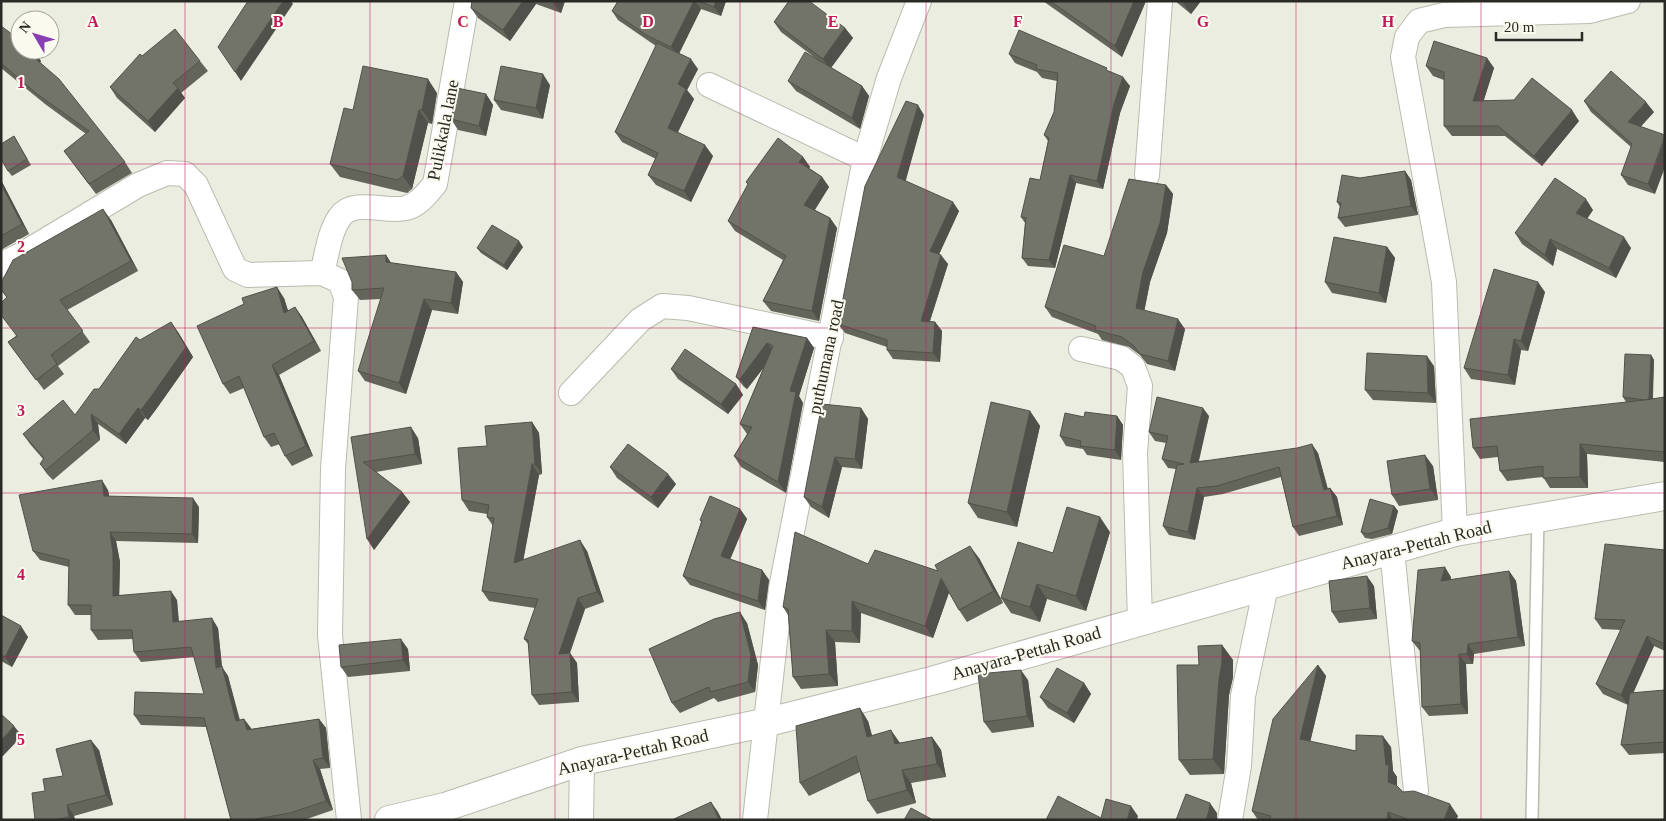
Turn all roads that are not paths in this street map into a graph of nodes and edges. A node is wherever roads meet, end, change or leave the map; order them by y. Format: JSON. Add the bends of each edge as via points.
{"nodes":[{"id":1,"x":467,"y":1,"type":"edge"},
{"id":2,"x":919,"y":1,"type":"edge"},
{"id":3,"x":1160,"y":1,"type":"edge"},
{"id":4,"x":1628,"y":1,"type":"edge"},
{"id":5,"x":709,"y":85,"type":"dead end"},
{"id":6,"x":865,"y":159,"type":"junction"},
{"id":7,"x":1147,"y":175,"type":"dead end"},
{"id":8,"x":1,"y":265,"type":"edge"},
{"id":9,"x":322,"y":273,"type":"junction"},
{"id":10,"x":831,"y":338,"type":"junction"},
{"id":11,"x":1081,"y":349,"type":"dead end"},
{"id":12,"x":571,"y":393,"type":"dead end"},
{"id":13,"x":1665,"y":496,"type":"edge"},
{"id":14,"x":1538,"y":517,"type":"junction"},
{"id":15,"x":1455,"y":532,"type":"junction"},
{"id":16,"x":1392,"y":550,"type":"junction"},
{"id":17,"x":1266,"y":586,"type":"junction"},
{"id":18,"x":1140,"y":621,"type":"junction"},
{"id":19,"x":768,"y":722,"type":"junction"},
{"id":20,"x":582,"y":761,"type":"junction"},
{"id":21,"x":1416,"y":791,"type":"edge"},
{"id":22,"x":349,"y":820,"type":"edge"},
{"id":23,"x":389,"y":820,"type":"edge"},
{"id":24,"x":580,"y":820,"type":"edge"},
{"id":25,"x":755,"y":820,"type":"edge"},
{"id":26,"x":1230,"y":820,"type":"edge"},
{"id":27,"x":1532,"y":820,"type":"edge"}],
"edges":[{"from":1,"to":9,"type":"street","name":"Pulikkala lane","via":[[435,184],[422,200],[406,208],[356,208],[340,216]]},
{"from":2,"to":6,"type":"street","name":"puthumana road","via":[[889,78]]},
{"from":3,"to":7,"type":"street"},
{"from":4,"to":15,"type":"street","via":[[1590,11],[1444,15],[1419,21],[1407,36],[1403,57],[1444,282]]},
{"from":5,"to":6,"type":"street"},
{"from":6,"to":10,"type":"street","name":"puthumana road"},
{"from":8,"to":9,"type":"street","via":[[138,185],[167,173],[185,174],[196,184],[235,269],[248,275]]},
{"from":9,"to":22,"type":"street","via":[[340,281],[346,296],[333,469],[330,635]]},
{"from":10,"to":12,"type":"street","via":[[688,308],[662,306],[640,320]]},
{"from":10,"to":19,"type":"street","name":"puthumana road","via":[[781,588]]},
{"from":11,"to":18,"type":"street","via":[[1121,358],[1133,368],[1140,386],[1135,452]]},
{"from":13,"to":14,"type":"main road","name":"Anayara-Pettah Road"},
{"from":14,"to":15,"type":"main road","name":"Anayara-Pettah Road"},
{"from":14,"to":27,"type":"lane"},
{"from":15,"to":16,"type":"main road","name":"Anayara-Pettah Road"},
{"from":16,"to":17,"type":"main road","name":"Anayara-Pettah Road"},
{"from":16,"to":21,"type":"street"},
{"from":17,"to":18,"type":"main road","name":"Anayara-Pettah Road"},
{"from":17,"to":26,"type":"street","via":[[1242,696],[1239,766]]},
{"from":18,"to":19,"type":"main road","name":"Anayara-Pettah Road","via":[[935,680]]},
{"from":19,"to":20,"type":"main road","name":"Anayara-Pettah Road"},
{"from":19,"to":25,"type":"street","name":"puthumana road"},
{"from":20,"to":23,"type":"main road","name":"Anayara-Pettah Road","via":[[445,807]]},
{"from":20,"to":24,"type":"street"}]}
